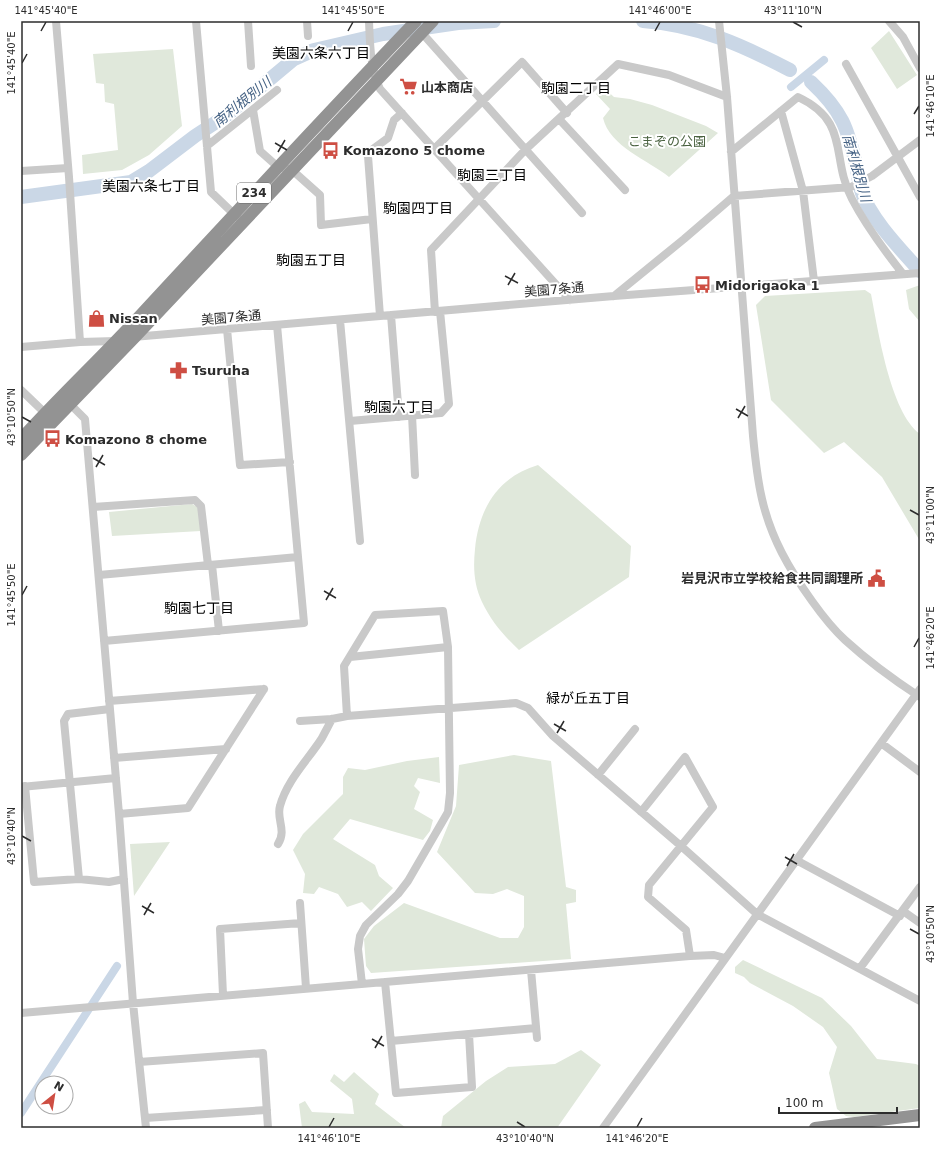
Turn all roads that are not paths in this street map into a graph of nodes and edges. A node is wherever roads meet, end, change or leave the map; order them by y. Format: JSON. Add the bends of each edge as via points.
{"nodes":[{"id":1,"x":56,"y":21,"type":"edge"},
{"id":2,"x":196,"y":21,"type":"edge"},
{"id":3,"x":248,"y":21,"type":"edge"},
{"id":4,"x":307,"y":21,"type":"edge"},
{"id":5,"x":416,"y":21,"type":"edge"},
{"id":6,"x":433,"y":21,"type":"edge"},
{"id":7,"x":889,"y":21,"type":"edge"},
{"id":8,"x":369,"y":24,"type":"edge"},
{"id":9,"x":719,"y":24,"type":"edge"},
{"id":10,"x":308,"y":36,"type":"dead end"},
{"id":11,"x":418,"y":37,"type":"junction"},
{"id":12,"x":846,"y":64,"type":"dead end"},
{"id":13,"x":252,"y":66,"type":"dead end"},
{"id":14,"x":373,"y":67,"type":"junction"},
{"id":15,"x":920,"y":68,"type":"edge"},
{"id":16,"x":376,"y":81,"type":"junction"},
{"id":17,"x":277,"y":90,"type":"dead end"},
{"id":18,"x":727,"y":97,"type":"junction"},
{"id":19,"x":483,"y":101,"type":"junction"},
{"id":20,"x":253,"y":110,"type":"junction"},
{"id":21,"x":781,"y":111,"type":"junction"},
{"id":22,"x":402,"y":113,"type":"junction"},
{"id":23,"x":566,"y":113,"type":"junction"},
{"id":24,"x":559,"y":119,"type":"junction"},
{"id":25,"x":920,"y":140,"type":"edge"},
{"id":26,"x":207,"y":144,"type":"junction"},
{"id":27,"x":434,"y":149,"type":"junction"},
{"id":28,"x":526,"y":149,"type":"junction"},
{"id":29,"x":731,"y":152,"type":"junction"},
{"id":30,"x":898,"y":157,"type":"junction"},
{"id":31,"x":278,"y":167,"type":"junction"},
{"id":32,"x":68,"y":168,"type":"junction"},
{"id":33,"x":292,"y":170,"type":"junction"},
{"id":34,"x":21,"y":171,"type":"edge"},
{"id":35,"x":849,"y":187,"type":"junction"},
{"id":36,"x":625,"y":190,"type":"dead end"},
{"id":37,"x":803,"y":191,"type":"junction"},
{"id":38,"x":734,"y":196,"type":"junction"},
{"id":39,"x":920,"y":197,"type":"edge"},
{"id":40,"x":479,"y":200,"type":"junction"},
{"id":41,"x":582,"y":213,"type":"dead end"},
{"id":42,"x":238,"y":218,"type":"junction"},
{"id":43,"x":372,"y":219,"type":"junction"},
{"id":44,"x":920,"y":273,"type":"edge"},
{"id":45,"x":907,"y":274,"type":"junction"},
{"id":46,"x":814,"y":281,"type":"junction"},
{"id":47,"x":741,"y":287,"type":"junction"},
{"id":48,"x":614,"y":296,"type":"junction"},
{"id":49,"x":570,"y":300,"type":"junction"},
{"id":50,"x":438,"y":311,"type":"junction"},
{"id":51,"x":391,"y":315,"type":"junction"},
{"id":52,"x":380,"y":316,"type":"junction"},
{"id":53,"x":340,"y":320,"type":"junction"},
{"id":54,"x":277,"y":325,"type":"junction"},
{"id":55,"x":226,"y":329,"type":"junction"},
{"id":56,"x":135,"y":337,"type":"junction"},
{"id":57,"x":80,"y":342,"type":"junction"},
{"id":58,"x":114,"y":342,"type":"junction"},
{"id":59,"x":21,"y":347,"type":"edge"},
{"id":60,"x":21,"y":390,"type":"edge"},
{"id":61,"x":66,"y":400,"type":"junction"},
{"id":62,"x":45,"y":412,"type":"junction"},
{"id":63,"x":412,"y":416,"type":"junction"},
{"id":64,"x":399,"y":417,"type":"junction"},
{"id":65,"x":350,"y":421,"type":"junction"},
{"id":66,"x":21,"y":439,"type":"edge"},
{"id":67,"x":21,"y":455,"type":"edge"},
{"id":68,"x":290,"y":462,"type":"junction"},
{"id":69,"x":415,"y":474,"type":"dead end"},
{"id":70,"x":93,"y":507,"type":"junction"},
{"id":71,"x":360,"y":541,"type":"dead end"},
{"id":72,"x":298,"y":557,"type":"junction"},
{"id":73,"x":210,"y":565,"type":"junction"},
{"id":74,"x":99,"y":575,"type":"junction"},
{"id":75,"x":219,"y":631,"type":"junction"},
{"id":76,"x":104,"y":640,"type":"junction"},
{"id":77,"x":448,"y":648,"type":"junction"},
{"id":78,"x":350,"y":657,"type":"junction"},
{"id":79,"x":919,"y":694,"type":"edge"},
{"id":80,"x":110,"y":705,"type":"junction"},
{"id":81,"x":449,"y":708,"type":"junction"},
{"id":82,"x":347,"y":716,"type":"junction"},
{"id":83,"x":332,"y":719,"type":"junction"},
{"id":84,"x":300,"y":721,"type":"dead end"},
{"id":85,"x":635,"y":729,"type":"dead end"},
{"id":86,"x":882,"y":743,"type":"junction"},
{"id":87,"x":226,"y":749,"type":"junction"},
{"id":88,"x":114,"y":758,"type":"junction"},
{"id":89,"x":920,"y":772,"type":"edge"},
{"id":90,"x":598,"y":775,"type":"junction"},
{"id":91,"x":116,"y":778,"type":"junction"},
{"id":92,"x":70,"y":783,"type":"junction"},
{"id":93,"x":23,"y":786,"type":"edge"},
{"id":94,"x":641,"y":812,"type":"junction"},
{"id":95,"x":119,"y":814,"type":"junction"},
{"id":96,"x":278,"y":844,"type":"dead end"},
{"id":97,"x":681,"y":846,"type":"junction"},
{"id":98,"x":796,"y":860,"type":"junction"},
{"id":99,"x":79,"y":879,"type":"junction"},
{"id":100,"x":124,"y":879,"type":"junction"},
{"id":101,"x":920,"y":888,"type":"edge"},
{"id":102,"x":300,"y":903,"type":"dead end"},
{"id":103,"x":901,"y":913,"type":"junction"},
{"id":104,"x":757,"y":914,"type":"junction"},
{"id":105,"x":301,"y":923,"type":"junction"},
{"id":106,"x":920,"y":923,"type":"edge"},
{"id":107,"x":690,"y":956,"type":"junction"},
{"id":108,"x":725,"y":958,"type":"junction"},
{"id":109,"x":860,"y":968,"type":"junction"},
{"id":110,"x":531,"y":970,"type":"junction"},
{"id":111,"x":385,"y":982,"type":"junction"},
{"id":112,"x":362,"y":984,"type":"junction"},
{"id":113,"x":306,"y":988,"type":"junction"},
{"id":114,"x":223,"y":995,"type":"junction"},
{"id":115,"x":920,"y":1000,"type":"edge"},
{"id":116,"x":133,"y":1003,"type":"junction"},
{"id":117,"x":21,"y":1013,"type":"edge"},
{"id":118,"x":536,"y":1028,"type":"junction"},
{"id":119,"x":469,"y":1034,"type":"junction"},
{"id":120,"x":537,"y":1038,"type":"dead end"},
{"id":121,"x":392,"y":1041,"type":"junction"},
{"id":122,"x":139,"y":1062,"type":"junction"},
{"id":123,"x":267,"y":1110,"type":"junction"},
{"id":124,"x":920,"y":1114,"type":"edge"},
{"id":125,"x":145,"y":1118,"type":"junction"},
{"id":126,"x":146,"y":1128,"type":"edge"},
{"id":127,"x":268,"y":1128,"type":"edge"},
{"id":128,"x":603,"y":1128,"type":"edge"},
{"id":129,"x":815,"y":1128,"type":"edge"}],
"edges":[{"from":1,"to":32,"type":"street"},
{"from":2,"to":26,"type":"street"},
{"from":3,"to":13,"type":"street"},
{"from":4,"to":10,"type":"street"},
{"from":5,"to":14,"type":"highway","number":"234"},
{"from":6,"to":11,"type":"highway","number":"234"},
{"from":7,"to":15,"type":"street","via":[[903,37]]},
{"from":8,"to":14,"type":"street"},
{"from":9,"to":18,"type":"street"},
{"from":11,"to":16,"type":"highway","number":"234"},
{"from":11,"to":19,"type":"street"},
{"from":12,"to":30,"type":"street"},
{"from":14,"to":16,"type":"street"},
{"from":14,"to":31,"type":"highway","number":"234"},
{"from":16,"to":22,"type":"street"},
{"from":16,"to":33,"type":"highway","number":"234"},
{"from":17,"to":20,"type":"street"},
{"from":18,"to":23,"type":"street","via":[[669,75],[618,64]]},
{"from":18,"to":29,"type":"street"},
{"from":19,"to":23,"type":"street","via":[[522,62]]},
{"from":19,"to":27,"type":"street"},
{"from":19,"to":28,"type":"street"},
{"from":20,"to":26,"type":"street"},
{"from":20,"to":31,"type":"street","via":[[260,151]]},
{"from":21,"to":29,"type":"street"},
{"from":21,"to":35,"type":"street","via":[[798,97],[824,115],[835,132]]},
{"from":21,"to":37,"type":"street"},
{"from":22,"to":27,"type":"street"},
{"from":22,"to":43,"type":"street","via":[[394,120],[388,138],[368,156]]},
{"from":23,"to":24,"type":"street"},
{"from":24,"to":28,"type":"street"},
{"from":24,"to":36,"type":"street"},
{"from":25,"to":30,"type":"street"},
{"from":26,"to":42,"type":"street","via":[[211,192]]},
{"from":27,"to":40,"type":"street"},
{"from":28,"to":40,"type":"street"},
{"from":28,"to":41,"type":"street"},
{"from":29,"to":38,"type":"street"},
{"from":30,"to":35,"type":"street","via":[[872,176]]},
{"from":30,"to":39,"type":"street"},
{"from":31,"to":33,"type":"street"},
{"from":31,"to":42,"type":"highway","number":"234"},
{"from":32,"to":34,"type":"street"},
{"from":32,"to":57,"type":"street"},
{"from":33,"to":42,"type":"highway","number":"234"},
{"from":33,"to":43,"type":"street","via":[[320,195],[321,225]]},
{"from":35,"to":37,"type":"street"},
{"from":35,"to":45,"type":"street","via":[[866,224]]},
{"from":37,"to":38,"type":"street"},
{"from":37,"to":46,"type":"street"},
{"from":38,"to":47,"type":"street"},
{"from":38,"to":48,"type":"street"},
{"from":40,"to":49,"type":"street"},
{"from":40,"to":50,"type":"street","via":[[431,250]]},
{"from":42,"to":56,"type":"highway","number":"234"},
{"from":42,"to":58,"type":"highway","number":"234"},
{"from":43,"to":52,"type":"street"},
{"from":44,"to":45,"type":"street","name":"美園7条通"},
{"from":45,"to":46,"type":"street","name":"美園7条通"},
{"from":46,"to":47,"type":"street","name":"美園7条通"},
{"from":47,"to":48,"type":"street","name":"美園7条通"},
{"from":47,"to":79,"type":"street","via":[[758,481],[777,542],[794,576],[826,620],[868,659]]},
{"from":48,"to":49,"type":"street","name":"美園7条通"},
{"from":49,"to":50,"type":"street","name":"美園7条通"},
{"from":50,"to":51,"type":"street","name":"美園7条通"},
{"from":50,"to":63,"type":"street","via":[[449,404],[441,413]]},
{"from":51,"to":52,"type":"street","name":"美園7条通"},
{"from":51,"to":64,"type":"street"},
{"from":52,"to":53,"type":"street","name":"美園7条通"},
{"from":53,"to":54,"type":"street","name":"美園7条通"},
{"from":53,"to":65,"type":"street"},
{"from":54,"to":55,"type":"street","name":"美園7条通"},
{"from":54,"to":68,"type":"street"},
{"from":55,"to":56,"type":"street","name":"美園7条通"},
{"from":55,"to":68,"type":"street","via":[[240,465]]},
{"from":56,"to":58,"type":"street","name":"美園7条通"},
{"from":56,"to":61,"type":"highway","number":"234"},
{"from":57,"to":58,"type":"street","name":"美園7条通"},
{"from":57,"to":59,"type":"street","name":"美園7条通"},
{"from":58,"to":61,"type":"highway","number":"234"},
{"from":60,"to":62,"type":"street"},
{"from":61,"to":62,"type":"highway","number":"234"},
{"from":61,"to":67,"type":"highway","number":"234"},
{"from":61,"to":70,"type":"street","via":[[85,419]]},
{"from":62,"to":66,"type":"highway","number":"234"},
{"from":63,"to":64,"type":"street"},
{"from":63,"to":69,"type":"street"},
{"from":64,"to":65,"type":"street"},
{"from":65,"to":71,"type":"street"},
{"from":68,"to":72,"type":"street"},
{"from":70,"to":73,"type":"street","via":[[195,500],[201,506]]},
{"from":70,"to":74,"type":"street"},
{"from":72,"to":73,"type":"street"},
{"from":72,"to":75,"type":"street","via":[[304,623]]},
{"from":73,"to":74,"type":"street"},
{"from":73,"to":75,"type":"street"},
{"from":74,"to":76,"type":"street"},
{"from":75,"to":76,"type":"street"},
{"from":76,"to":80,"type":"street"},
{"from":77,"to":78,"type":"street"},
{"from":77,"to":78,"type":"street","via":[[443,611],[375,615]]},
{"from":77,"to":81,"type":"street"},
{"from":78,"to":82,"type":"street","via":[[344,666]]},
{"from":79,"to":86,"type":"street"},
{"from":80,"to":87,"type":"street","via":[[264,689]]},
{"from":80,"to":88,"type":"street"},
{"from":80,"to":92,"type":"street","via":[[68,714],[65,717]]},
{"from":81,"to":82,"type":"street"},
{"from":81,"to":90,"type":"street","via":[[516,703],[528,708],[553,736]]},
{"from":81,"to":112,"type":"street","via":[[448,812],[408,881],[366,925],[360,936],[358,949]]},
{"from":82,"to":83,"type":"street"},
{"from":83,"to":84,"type":"street"},
{"from":83,"to":96,"type":"street","via":[[282,799],[279,807],[282,830]]},
{"from":85,"to":90,"type":"street"},
{"from":86,"to":89,"type":"street"},
{"from":86,"to":98,"type":"street"},
{"from":87,"to":88,"type":"street"},
{"from":87,"to":95,"type":"street","via":[[188,808]]},
{"from":88,"to":91,"type":"street"},
{"from":90,"to":94,"type":"street"},
{"from":91,"to":92,"type":"street"},
{"from":91,"to":95,"type":"street"},
{"from":92,"to":93,"type":"street"},
{"from":92,"to":99,"type":"street"},
{"from":93,"to":99,"type":"street","via":[[34,882]]},
{"from":94,"to":97,"type":"street"},
{"from":94,"to":97,"type":"street","via":[[686,757],[713,807]]},
{"from":95,"to":100,"type":"street"},
{"from":97,"to":104,"type":"street"},
{"from":97,"to":107,"type":"street","via":[[649,885],[648,897],[686,930]]},
{"from":98,"to":103,"type":"street"},
{"from":98,"to":104,"type":"street"},
{"from":99,"to":100,"type":"street","via":[[109,882]]},
{"from":100,"to":116,"type":"street"},
{"from":101,"to":103,"type":"street"},
{"from":102,"to":105,"type":"street"},
{"from":103,"to":106,"type":"street"},
{"from":103,"to":109,"type":"street"},
{"from":104,"to":108,"type":"street"},
{"from":104,"to":109,"type":"street"},
{"from":105,"to":113,"type":"street"},
{"from":105,"to":114,"type":"street","via":[[220,929]]},
{"from":107,"to":108,"type":"street","via":[[714,955]]},
{"from":107,"to":110,"type":"street"},
{"from":108,"to":128,"type":"street"},
{"from":109,"to":115,"type":"street"},
{"from":110,"to":111,"type":"street"},
{"from":110,"to":118,"type":"street"},
{"from":111,"to":112,"type":"street"},
{"from":111,"to":121,"type":"street"},
{"from":112,"to":113,"type":"street"},
{"from":113,"to":114,"type":"street"},
{"from":114,"to":116,"type":"street"},
{"from":116,"to":117,"type":"street"},
{"from":116,"to":122,"type":"street"},
{"from":118,"to":119,"type":"street"},
{"from":118,"to":120,"type":"street"},
{"from":119,"to":121,"type":"street"},
{"from":119,"to":121,"type":"street","via":[[472,1087],[396,1093]]},
{"from":122,"to":123,"type":"street","via":[[263,1053]]},
{"from":122,"to":125,"type":"street"},
{"from":123,"to":125,"type":"street"},
{"from":123,"to":127,"type":"street"},
{"from":124,"to":129,"type":"highway"},
{"from":125,"to":126,"type":"street"}]}
